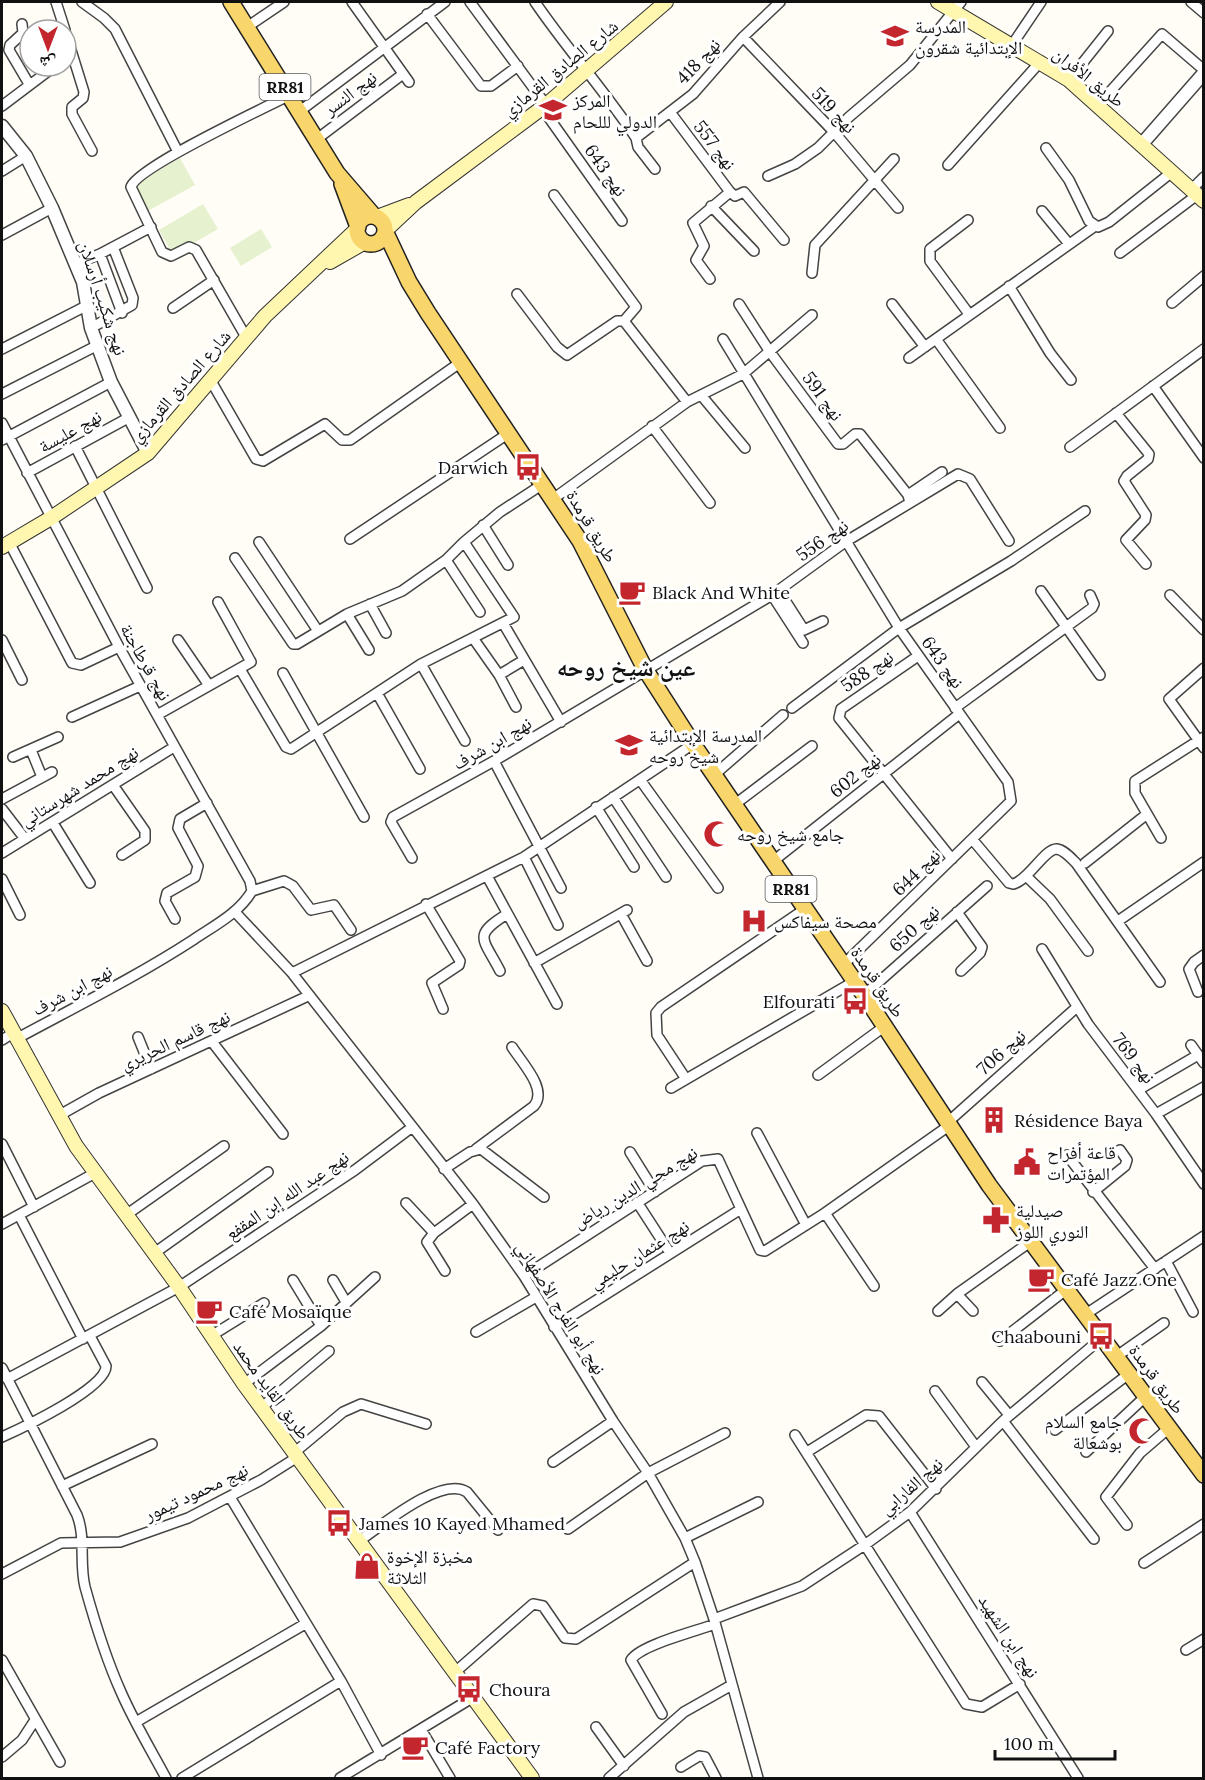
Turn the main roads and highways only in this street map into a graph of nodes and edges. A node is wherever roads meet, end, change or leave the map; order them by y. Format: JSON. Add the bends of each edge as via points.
{"nodes":[{"id":1,"x":231,"y":2,"type":"edge"},
{"id":2,"x":666,"y":2,"type":"edge"},
{"id":3,"x":938,"y":2,"type":"edge"},
{"id":4,"x":958,"y":7,"type":"edge"},
{"id":5,"x":338,"y":173,"type":"junction"},
{"id":6,"x":1197,"y":195,"type":"edge"},
{"id":7,"x":380,"y":224,"type":"junction"},
{"id":8,"x":362,"y":235,"type":"junction"},
{"id":9,"x":409,"y":282,"type":"junction"},
{"id":10,"x":5,"y":545,"type":"edge"},
{"id":11,"x":2,"y":1011,"type":"edge"},
{"id":12,"x":10,"y":1037,"type":"edge"},
{"id":13,"x":1203,"y":1473,"type":"edge"},
{"id":14,"x":532,"y":1779,"type":"edge"}],
"edges":[{"from":1,"to":5,"type":"main road","name":"طريق قرمدة","number":"RR81"},
{"from":2,"to":7,"type":"main road","name":"شارع الصادق القرمازي","via":[[544,106],[416,202]]},
{"from":3,"to":4,"type":"main road","name":"طريق الأفران"},
{"from":4,"to":6,"type":"main road","name":"طريق الأفران","via":[[1069,80]]},
{"from":5,"to":7,"type":"main road","name":"طريق قرمدة","number":"RR81"},
{"from":5,"to":8,"type":"main road","name":"طريق قرمدة","number":"RR81"},
{"from":7,"to":8,"type":"main road","via":[[362,219]]},
{"from":7,"to":8,"type":"main road","via":[[379,242]]},
{"from":7,"to":9,"type":"main road","name":"طريق قرمدة","number":"RR81"},
{"from":8,"to":9,"type":"main road","name":"طريق قرمدة","number":"RR81"},
{"from":8,"to":10,"type":"main road","name":"شارع الصادق القرمازي","via":[[285,295],[148,453]]},
{"from":9,"to":13,"type":"main road","name":"طريق قرمدة","number":"RR81","via":[[553,499],[601,580],[645,669],[693,744],[1030,1242]]},
{"from":11,"to":12,"type":"main road","name":"طريق القايد محمد"},
{"from":12,"to":14,"type":"main road","name":"طريق القايد محمد","via":[[95,1173]]}]}
